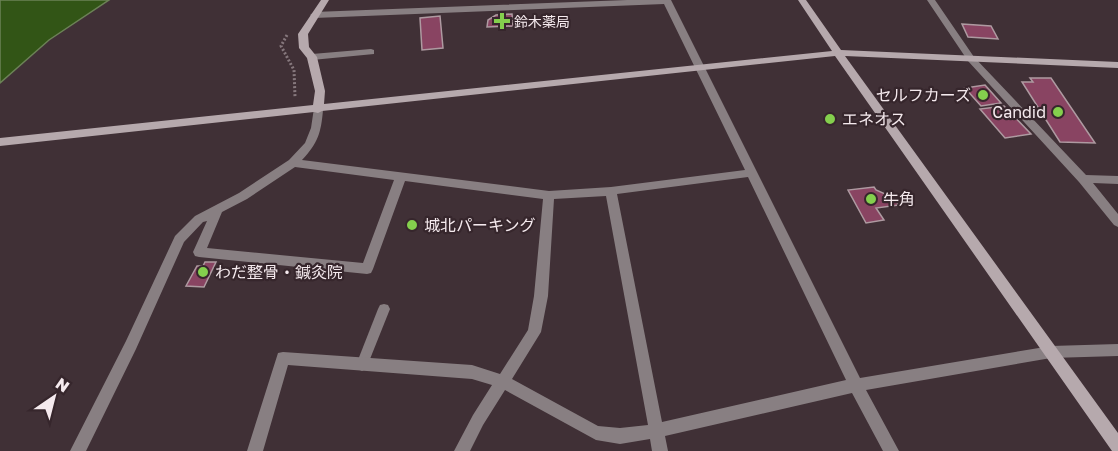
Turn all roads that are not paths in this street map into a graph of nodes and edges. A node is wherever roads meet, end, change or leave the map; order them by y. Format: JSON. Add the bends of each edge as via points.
{"nodes":[{"id":1,"x":326,"y":0,"type":"edge"},
{"id":2,"x":667,"y":0,"type":"edge"},
{"id":3,"x":802,"y":0,"type":"edge"},
{"id":4,"x":931,"y":0,"type":"edge"},
{"id":5,"x":315,"y":15,"type":"junction"},
{"id":6,"x":371,"y":52,"type":"dead end"},
{"id":7,"x":838,"y":53,"type":"junction"},
{"id":8,"x":312,"y":57,"type":"junction"},
{"id":9,"x":971,"y":59,"type":"junction"},
{"id":10,"x":1118,"y":65,"type":"edge"},
{"id":11,"x":701,"y":68,"type":"junction"},
{"id":12,"x":318,"y":110,"type":"junction"},
{"id":13,"x":0,"y":142,"type":"edge"},
{"id":14,"x":293,"y":164,"type":"junction"},
{"id":15,"x":751,"y":173,"type":"junction"},
{"id":16,"x":401,"y":177,"type":"junction"},
{"id":17,"x":1083,"y":179,"type":"junction"},
{"id":18,"x":1118,"y":180,"type":"edge"},
{"id":19,"x":611,"y":190,"type":"junction"},
{"id":20,"x":549,"y":195,"type":"junction"},
{"id":21,"x":218,"y":210,"type":"junction"},
{"id":22,"x":1118,"y":222,"type":"edge"},
{"id":23,"x":384,"y":309,"type":"dead end"},
{"id":24,"x":1118,"y":350,"type":"edge"},
{"id":25,"x":1051,"y":352,"type":"junction"},
{"id":26,"x":362,"y":365,"type":"junction"},
{"id":27,"x":502,"y":381,"type":"junction"},
{"id":28,"x":856,"y":385,"type":"junction"},
{"id":29,"x":656,"y":431,"type":"junction"},
{"id":30,"x":1118,"y":446,"type":"edge"},
{"id":31,"x":78,"y":451,"type":"edge"},
{"id":32,"x":255,"y":451,"type":"edge"},
{"id":33,"x":462,"y":451,"type":"edge"},
{"id":34,"x":660,"y":451,"type":"edge"},
{"id":35,"x":891,"y":451,"type":"edge"}],
"edges":[{"from":1,"to":5,"type":"street"},
{"from":2,"to":5,"type":"street"},
{"from":2,"to":11,"type":"street"},
{"from":3,"to":7,"type":"street"},
{"from":4,"to":9,"type":"street"},
{"from":5,"to":8,"type":"street","via":[[303,34],[304,48]]},
{"from":6,"to":8,"type":"lane"},
{"from":7,"to":9,"type":"street"},
{"from":7,"to":11,"type":"street"},
{"from":7,"to":25,"type":"street"},
{"from":8,"to":12,"type":"street","via":[[320,91]]},
{"from":9,"to":10,"type":"street"},
{"from":9,"to":17,"type":"street"},
{"from":11,"to":12,"type":"street"},
{"from":11,"to":15,"type":"street"},
{"from":12,"to":13,"type":"street"},
{"from":12,"to":14,"type":"street","via":[[310,145]]},
{"from":14,"to":16,"type":"street"},
{"from":14,"to":21,"type":"street"},
{"from":15,"to":19,"type":"street"},
{"from":15,"to":28,"type":"street"},
{"from":16,"to":20,"type":"street"},
{"from":16,"to":21,"type":"street","via":[[367,269],[199,252]]},
{"from":17,"to":18,"type":"street"},
{"from":17,"to":22,"type":"street"},
{"from":19,"to":20,"type":"street"},
{"from":19,"to":29,"type":"street"},
{"from":20,"to":27,"type":"street","via":[[541,296],[534,332]]},
{"from":21,"to":31,"type":"street","via":[[199,219],[179,239]]},
{"from":23,"to":26,"type":"lane"},
{"from":24,"to":25,"type":"street"},
{"from":25,"to":28,"type":"street"},
{"from":25,"to":30,"type":"street"},
{"from":26,"to":27,"type":"street","via":[[472,372]]},
{"from":26,"to":32,"type":"street","via":[[283,358]]},
{"from":27,"to":29,"type":"street","via":[[596,433],[621,436]]},
{"from":27,"to":33,"type":"street"},
{"from":28,"to":29,"type":"street"},
{"from":28,"to":35,"type":"street"},
{"from":29,"to":34,"type":"street"}]}
